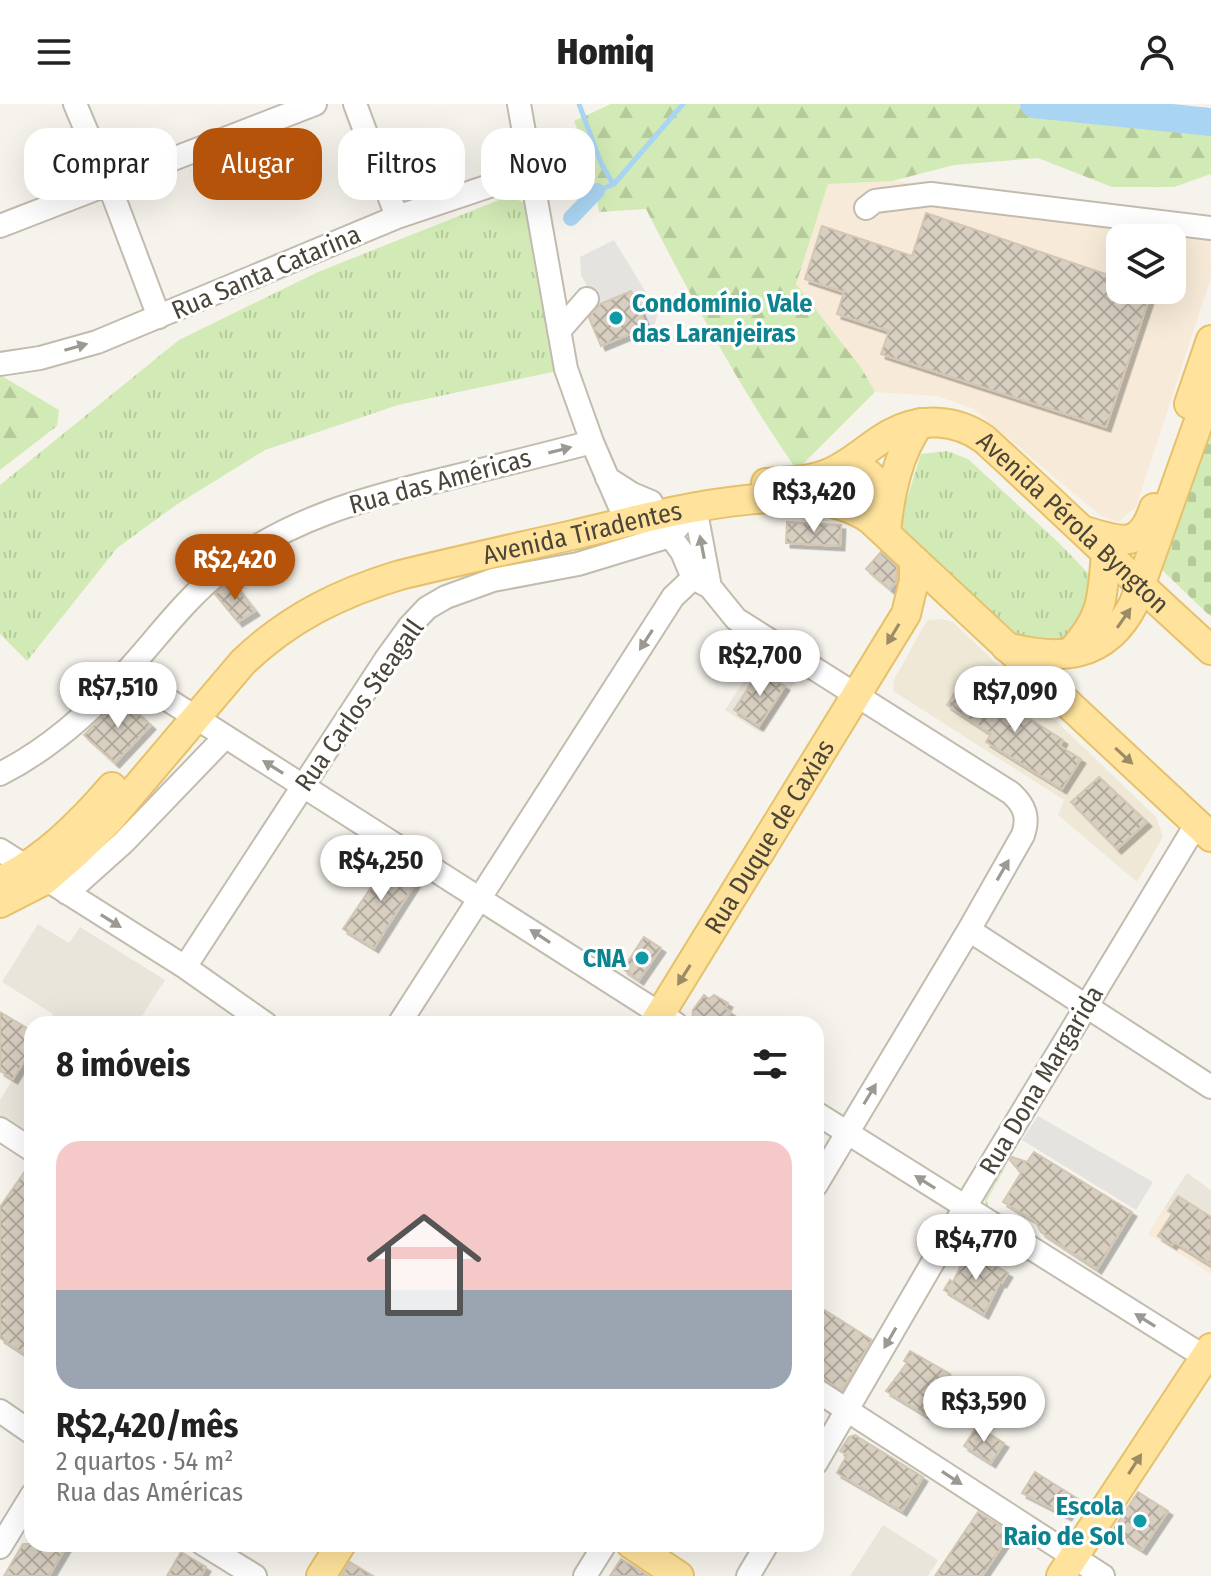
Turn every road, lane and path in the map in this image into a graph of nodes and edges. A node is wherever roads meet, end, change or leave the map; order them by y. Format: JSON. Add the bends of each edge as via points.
{"nodes":[{"id":1,"x":75,"y":104,"type":"edge"},
{"id":2,"x":315,"y":104,"type":"edge"},
{"id":3,"x":355,"y":104,"type":"edge"},
{"id":4,"x":519,"y":104,"type":"edge"},
{"id":5,"x":85,"y":128,"type":"edge"},
{"id":6,"x":523,"y":128,"type":"edge"},
{"id":7,"x":177,"y":156,"type":"edge"},
{"id":8,"x":481,"y":189,"type":"edge"},
{"id":9,"x":64,"y":200,"type":"edge"},
{"id":10,"x":115,"y":200,"type":"edge"},
{"id":11,"x":536,"y":200,"type":"edge"},
{"id":12,"x":866,"y":208,"type":"dead end"},
{"id":13,"x":397,"y":217,"type":"junction"},
{"id":14,"x":0,"y":226,"type":"edge"},
{"id":15,"x":1211,"y":228,"type":"edge"},
{"id":16,"x":587,"y":299,"type":"dead end"},
{"id":17,"x":159,"y":317,"type":"junction"},
{"id":18,"x":559,"y":331,"type":"junction"},
{"id":19,"x":1211,"y":340,"type":"edge"},
{"id":20,"x":0,"y":364,"type":"edge"},
{"id":21,"x":1211,"y":387,"type":"edge"},
{"id":22,"x":920,"y":423,"type":"junction"},
{"id":23,"x":592,"y":442,"type":"junction"},
{"id":24,"x":844,"y":466,"type":"junction"},
{"id":25,"x":606,"y":477,"type":"junction"},
{"id":26,"x":695,"y":507,"type":"junction"},
{"id":27,"x":849,"y":507,"type":"junction"},
{"id":28,"x":638,"y":510,"type":"junction"},
{"id":29,"x":1085,"y":531,"type":"junction"},
{"id":30,"x":886,"y":533,"type":"junction"},
{"id":31,"x":670,"y":536,"type":"junction"},
{"id":32,"x":1106,"y":554,"type":"junction"},
{"id":33,"x":914,"y":560,"type":"junction"},
{"id":34,"x":701,"y":583,"type":"junction"},
{"id":35,"x":1139,"y":586,"type":"junction"},
{"id":36,"x":1005,"y":647,"type":"junction"},
{"id":37,"x":1211,"y":650,"type":"edge"},
{"id":38,"x":1069,"y":655,"type":"junction"},
{"id":39,"x":126,"y":673,"type":"junction"},
{"id":40,"x":856,"y":694,"type":"junction"},
{"id":41,"x":188,"y":713,"type":"junction"},
{"id":42,"x":225,"y":737,"type":"junction"},
{"id":43,"x":0,"y":774,"type":"edge"},
{"id":44,"x":302,"y":785,"type":"junction"},
{"id":45,"x":1204,"y":830,"type":"edge"},
{"id":46,"x":0,"y":850,"type":"edge"},
{"id":47,"x":46,"y":880,"type":"junction"},
{"id":48,"x":0,"y":881,"type":"edge"},
{"id":49,"x":481,"y":898,"type":"junction"},
{"id":50,"x":0,"y":903,"type":"edge"},
{"id":51,"x":969,"y":930,"type":"junction"},
{"id":52,"x":185,"y":967,"type":"junction"},
{"id":53,"x":1085,"y":1005,"type":"junction"},
{"id":54,"x":255,"y":1016,"type":"edge"},
{"id":55,"x":404,"y":1016,"type":"edge"},
{"id":56,"x":656,"y":1016,"type":"edge"},
{"id":57,"x":666,"y":1016,"type":"edge"},
{"id":58,"x":1211,"y":1087,"type":"edge"},
{"id":59,"x":824,"y":1118,"type":"edge"},
{"id":60,"x":0,"y":1129,"type":"edge"},
{"id":61,"x":846,"y":1133,"type":"junction"},
{"id":62,"x":24,"y":1145,"type":"edge"},
{"id":63,"x":824,"y":1171,"type":"edge"},
{"id":64,"x":965,"y":1207,"type":"junction"},
{"id":65,"x":1209,"y":1355,"type":"edge"},
{"id":66,"x":824,"y":1395,"type":"edge"},
{"id":67,"x":848,"y":1410,"type":"junction"},
{"id":68,"x":0,"y":1411,"type":"edge"},
{"id":69,"x":24,"y":1426,"type":"edge"},
{"id":70,"x":824,"y":1450,"type":"edge"},
{"id":71,"x":24,"y":1508,"type":"edge"},
{"id":72,"x":0,"y":1547,"type":"edge"},
{"id":73,"x":216,"y":1552,"type":"edge"},
{"id":74,"x":336,"y":1552,"type":"edge"},
{"id":75,"x":600,"y":1552,"type":"edge"},
{"id":76,"x":643,"y":1552,"type":"edge"},
{"id":77,"x":762,"y":1552,"type":"edge"},
{"id":78,"x":1067,"y":1566,"type":"edge"},
{"id":79,"x":255,"y":1576,"type":"edge"},
{"id":80,"x":321,"y":1576,"type":"edge"},
{"id":81,"x":585,"y":1576,"type":"edge"},
{"id":82,"x":679,"y":1576,"type":"edge"},
{"id":83,"x":748,"y":1576,"type":"edge"},
{"id":84,"x":1103,"y":1576,"type":"edge"}],
"edges":[{"from":1,"to":5,"type":"street"},
{"from":2,"to":7,"type":"street"},
{"from":3,"to":13,"type":"street"},
{"from":4,"to":6,"type":"street"},
{"from":8,"to":13,"type":"street","name":"Rua Santa Catarina"},
{"from":9,"to":14,"type":"street"},
{"from":10,"to":17,"type":"street"},
{"from":11,"to":18,"type":"street"},
{"from":12,"to":15,"type":"street","via":[[875,201],[931,194]]},
{"from":13,"to":17,"type":"street","name":"Rua Santa Catarina"},
{"from":16,"to":18,"type":"street"},
{"from":20,"to":17,"type":"street","name":"Rua Santa Catarina","one_way":true,"via":[[97,342]]},
{"from":18,"to":23,"type":"street","via":[[566,369]]},
{"from":19,"to":29,"type":"main road","via":[[1149,524],[1134,539]]},
{"from":21,"to":35,"type":"main road"},
{"from":22,"to":24,"type":"main road","name":"Avenida Tiradentes","via":[[890,434]]},
{"from":22,"to":29,"type":"main road","name":"Avenida Pérola Byngton","via":[[968,428]]},
{"from":22,"to":30,"type":"main road","via":[[904,450]]},
{"from":23,"to":25,"type":"street"},
{"from":39,"to":23,"type":"street","name":"Rua das Américas","one_way":true,"via":[[176,612],[219,572],[256,545],[304,521],[361,500]]},
{"from":24,"to":27,"type":"main road","via":[[867,472],[875,491],[863,504]]},
{"from":24,"to":28,"type":"main road","name":"Avenida Tiradentes","via":[[809,480],[733,487]]},
{"from":25,"to":28,"type":"street"},
{"from":25,"to":28,"type":"street","via":[[632,494]]},
{"from":26,"to":27,"type":"main road","name":"Avenida Tiradentes","via":[[790,499]]},
{"from":26,"to":28,"type":"main road","name":"Avenida Tiradentes"},
{"from":26,"to":31,"type":"street"},
{"from":34,"to":26,"type":"street","one_way":true},
{"from":27,"to":30,"type":"main road","name":"Avenida Tiradentes"},
{"from":28,"to":41,"type":"main road","name":"Avenida Tiradentes","via":[[398,560],[337,580],[255,630],[230,653]]},
{"from":29,"to":32,"type":"main road","name":"Avenida Pérola Byngton"},
{"from":30,"to":33,"type":"main road","name":"Avenida Tiradentes"},
{"from":31,"to":34,"type":"street"},
{"from":31,"to":44,"type":"street","name":"Rua Carlos Steagall","via":[[578,564],[493,580],[427,608],[386,659]]},
{"from":32,"to":35,"type":"main road","name":"Avenida Pérola Byngton"},
{"from":32,"to":38,"type":"main road","via":[[1099,613]]},
{"from":33,"to":36,"type":"main road","name":"Avenida Tiradentes"},
{"from":33,"to":40,"type":"main road","name":"Rua Duque de Caxias","one_way":true,"via":[[906,614]]},
{"from":34,"to":40,"type":"street","via":[[736,619]]},
{"from":34,"to":49,"type":"street","one_way":true,"via":[[673,597]]},
{"from":35,"to":37,"type":"main road","name":"Avenida Pérola Byngton"},
{"from":38,"to":35,"type":"main road","one_way":true,"via":[[1108,638],[1125,620]]},
{"from":36,"to":38,"type":"main road"},
{"from":36,"to":45,"type":"main road","name":"Avenida Tiradentes","one_way":true},
{"from":39,"to":41,"type":"street"},
{"from":39,"to":43,"type":"street","name":"Rua das Américas","via":[[55,741]]},
{"from":51,"to":40,"type":"street","one_way":true,"via":[[1023,835],[1026,812],[1011,793]]},
{"from":40,"to":57,"type":"main road","name":"Rua Duque de Caxias","one_way":true},
{"from":41,"to":42,"type":"street"},
{"from":41,"to":47,"type":"main road","name":"Avenida Tiradentes","via":[[95,806]]},
{"from":44,"to":42,"type":"street","one_way":true},
{"from":42,"to":47,"type":"street","via":[[124,842]]},
{"from":44,"to":49,"type":"street"},
{"from":44,"to":52,"type":"street","name":"Rua Carlos Steagall"},
{"from":45,"to":53,"type":"street","name":"Rua Dona Margarida"},
{"from":46,"to":47,"type":"street"},
{"from":47,"to":48,"type":"main road","name":"Avenida Tiradentes"},
{"from":47,"to":50,"type":"main road","name":"Avenida Tiradentes"},
{"from":47,"to":52,"type":"street","one_way":true},
{"from":49,"to":55,"type":"street"},
{"from":56,"to":49,"type":"street","one_way":true},
{"from":51,"to":53,"type":"street"},
{"from":61,"to":51,"type":"street","one_way":true},
{"from":52,"to":54,"type":"street"},
{"from":53,"to":58,"type":"street"},
{"from":53,"to":64,"type":"street","name":"Rua Dona Margarida"},
{"from":59,"to":61,"type":"street"},
{"from":60,"to":62,"type":"street"},
{"from":61,"to":63,"type":"street"},
{"from":64,"to":61,"type":"street","one_way":true},
{"from":65,"to":64,"type":"street","one_way":true},
{"from":64,"to":67,"type":"street","name":"Rua Dona Margarida","one_way":true},
{"from":78,"to":65,"type":"main road","one_way":true},
{"from":66,"to":67,"type":"street"},
{"from":67,"to":70,"type":"street","name":"Rua Dona Margarida"},
{"from":67,"to":78,"type":"street","one_way":true},
{"from":68,"to":69,"type":"street"},
{"from":71,"to":72,"type":"street"},
{"from":73,"to":79,"type":"street"},
{"from":74,"to":80,"type":"main road"},
{"from":75,"to":81,"type":"street"},
{"from":76,"to":82,"type":"main road"},
{"from":77,"to":83,"type":"street"},
{"from":78,"to":84,"type":"street"}]}
